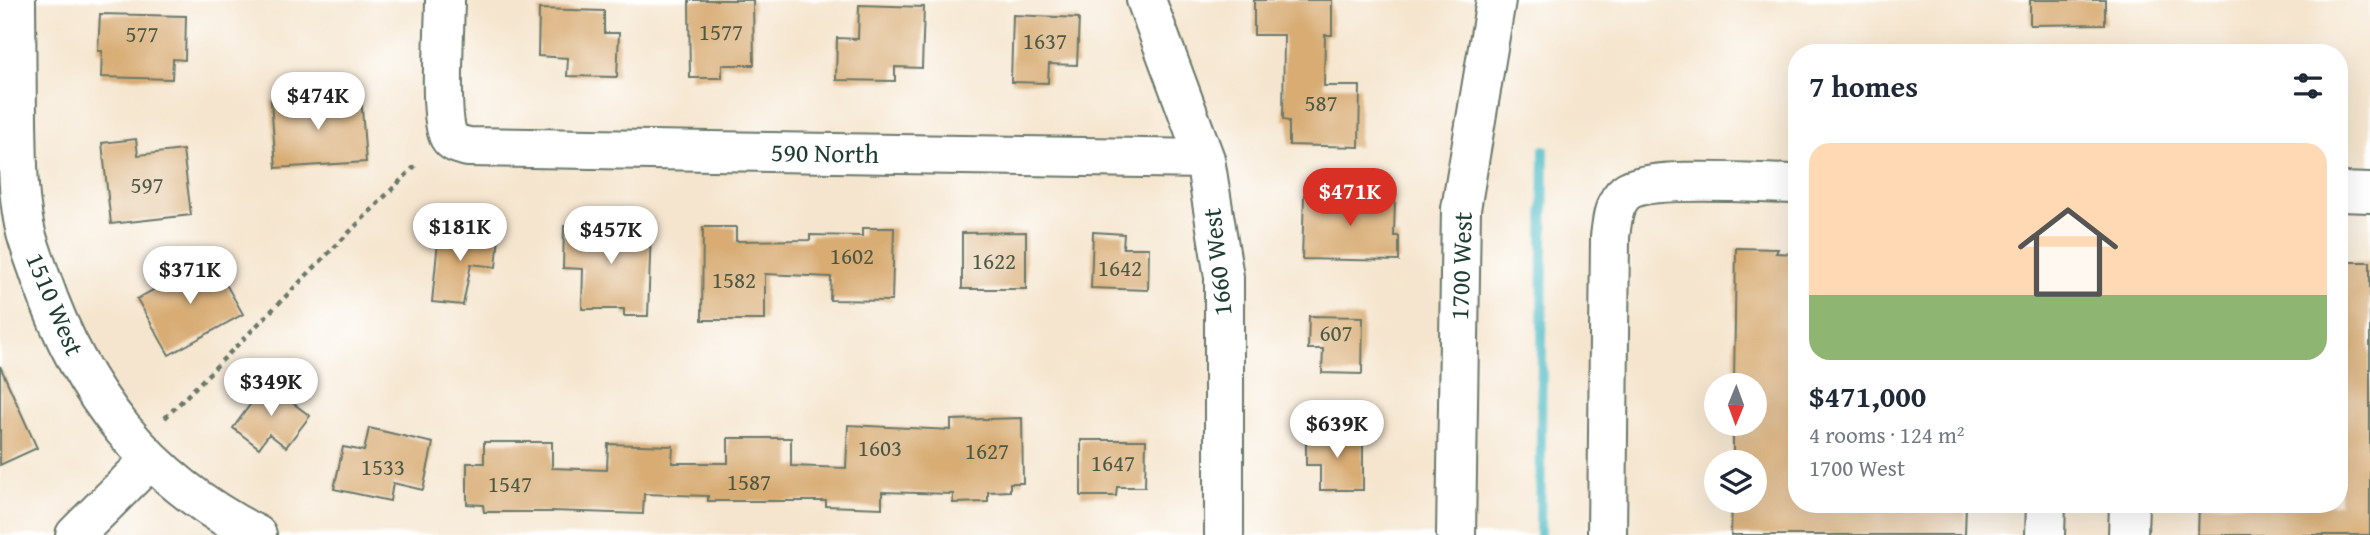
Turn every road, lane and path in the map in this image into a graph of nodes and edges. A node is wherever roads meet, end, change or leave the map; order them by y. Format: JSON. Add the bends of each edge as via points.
{"nodes":[{"id":1,"x":16,"y":0,"type":"edge"},
{"id":2,"x":446,"y":0,"type":"edge"},
{"id":3,"x":1146,"y":0,"type":"edge"},
{"id":4,"x":1496,"y":0,"type":"edge"},
{"id":5,"x":1205,"y":159,"type":"junction"},
{"id":6,"x":416,"y":165,"type":"dead end"},
{"id":7,"x":1788,"y":184,"type":"edge"},
{"id":8,"x":2348,"y":192,"type":"edge"},
{"id":9,"x":2370,"y":193,"type":"edge"},
{"id":10,"x":165,"y":418,"type":"dead end"},
{"id":11,"x":150,"y":460,"type":"junction"},
{"id":12,"x":2046,"y":513,"type":"edge"},
{"id":13,"x":2129,"y":513,"type":"edge"},
{"id":14,"x":75,"y":535,"type":"edge"},
{"id":15,"x":257,"y":535,"type":"edge"},
{"id":16,"x":1224,"y":535,"type":"edge"},
{"id":17,"x":1456,"y":535,"type":"edge"},
{"id":18,"x":1607,"y":535,"type":"edge"},
{"id":19,"x":2045,"y":535,"type":"edge"},
{"id":20,"x":2129,"y":535,"type":"edge"}],
"edges":[{"from":1,"to":11,"type":"street","name":"1510 West","via":[[18,174],[26,233],[53,312],[89,383]]},
{"from":2,"to":5,"type":"street","name":"590 North","via":[[443,118],[449,137],[468,148]]},
{"from":3,"to":5,"type":"street","name":"1660 West"},
{"from":4,"to":17,"type":"street","name":"1700 West","via":[[1461,209]]},
{"from":5,"to":16,"type":"street","name":"1660 West","via":[[1224,277]]},
{"from":6,"to":10,"type":"path"},
{"from":7,"to":18,"type":"street","via":[[1637,186],[1624,194],[1614,210],[1609,237]]},
{"from":8,"to":9,"type":"street"},
{"from":11,"to":14,"type":"street"},
{"from":11,"to":15,"type":"street","name":"1510 West","via":[[180,486]]},
{"from":12,"to":19,"type":"street"},
{"from":13,"to":20,"type":"street"}]}
